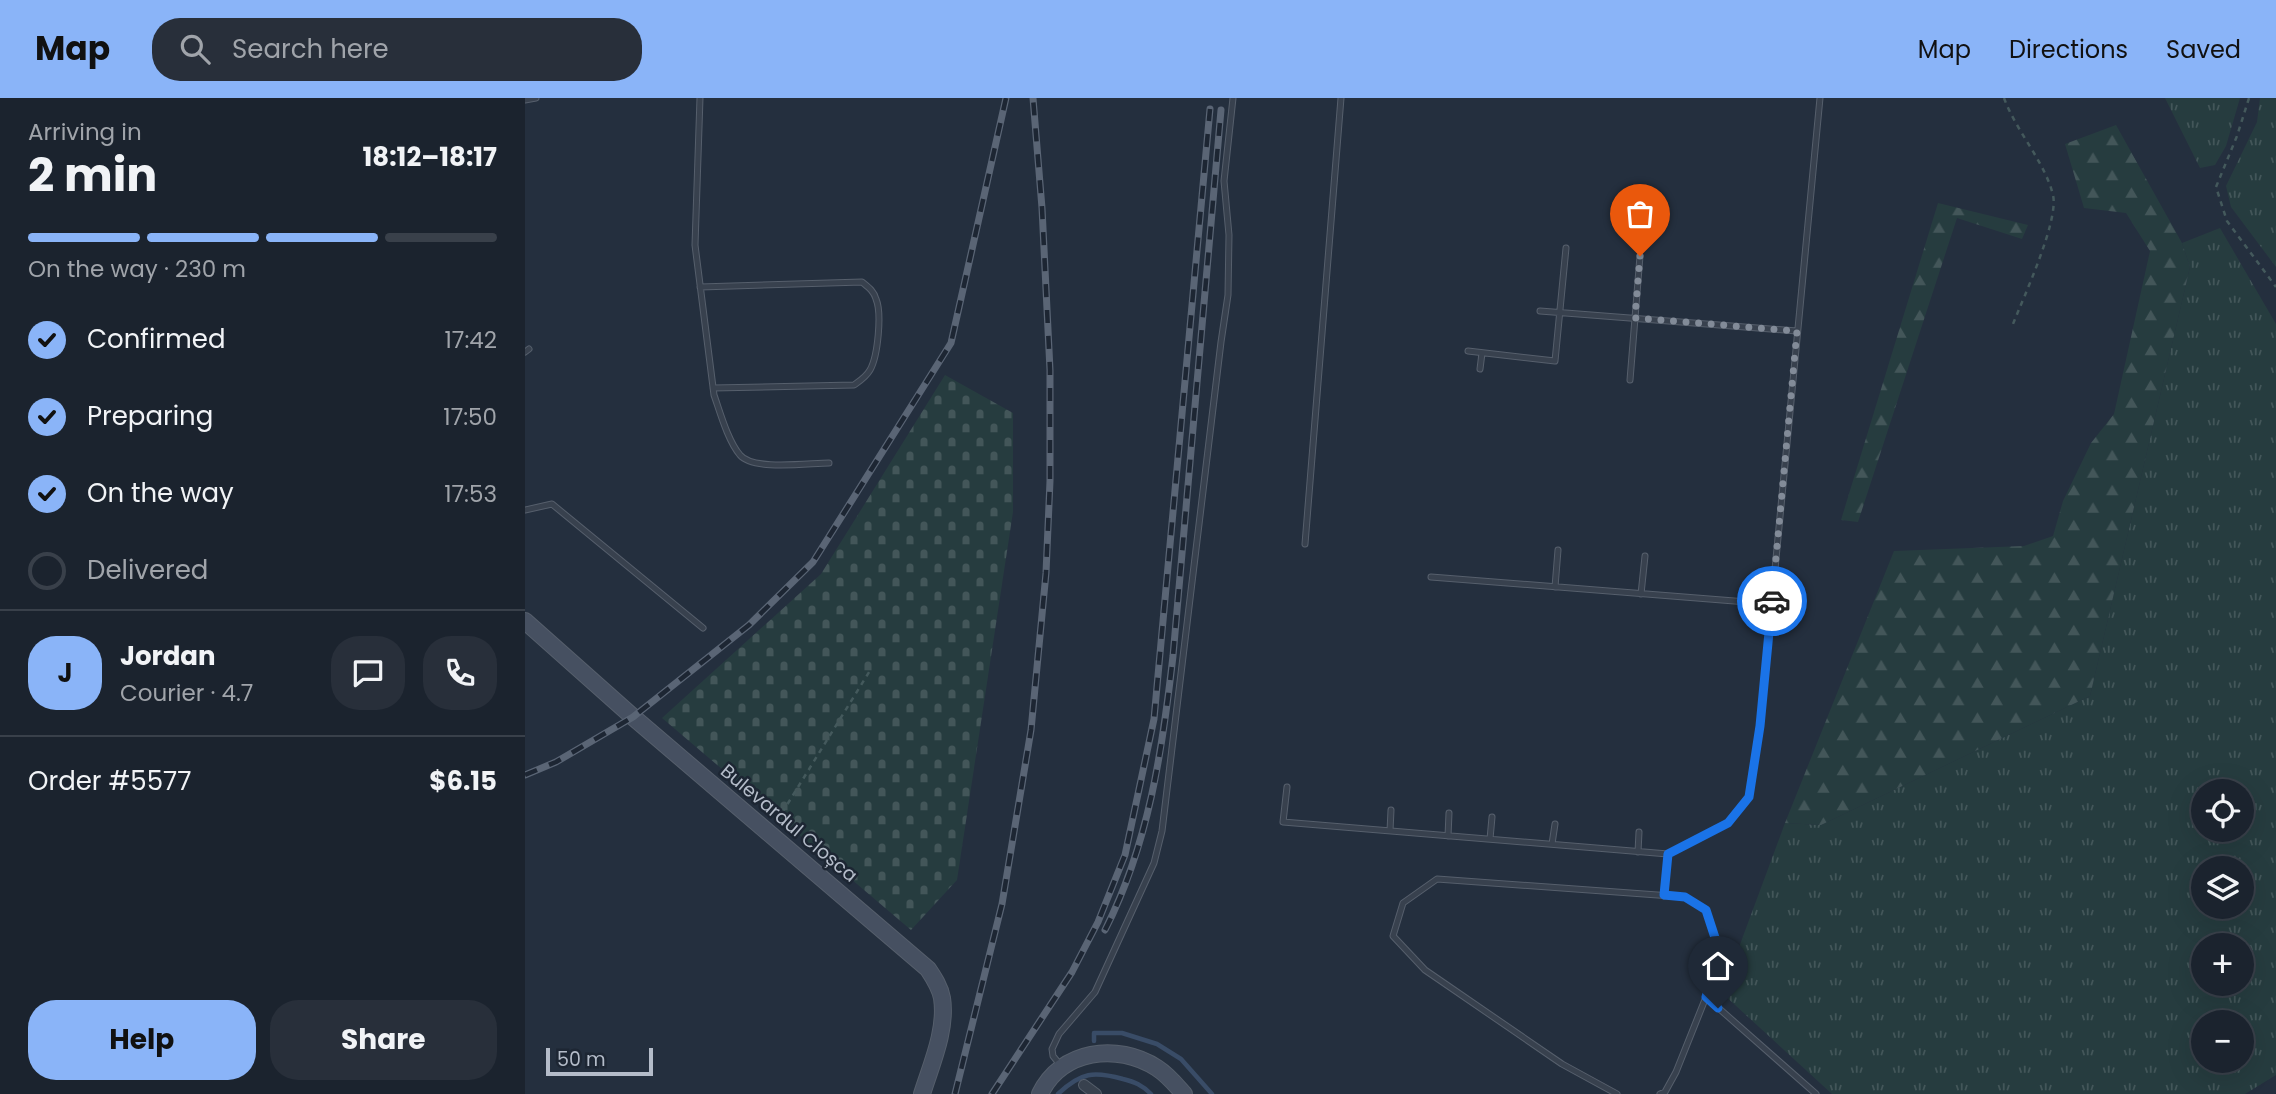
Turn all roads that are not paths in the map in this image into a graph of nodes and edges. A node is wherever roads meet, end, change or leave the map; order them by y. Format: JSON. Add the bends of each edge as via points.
{"nodes":[{"id":1,"x":536,"y":98,"type":"edge"},
{"id":2,"x":700,"y":98,"type":"edge"},
{"id":3,"x":1233,"y":98,"type":"edge"},
{"id":4,"x":1341,"y":98,"type":"edge"},
{"id":5,"x":1820,"y":98,"type":"edge"},
{"id":6,"x":525,"y":100,"type":"edge"},
{"id":7,"x":1566,"y":248,"type":"dead end"},
{"id":8,"x":1640,"y":256,"type":"dead end"},
{"id":9,"x":700,"y":287,"type":"junction"},
{"id":10,"x":1540,"y":311,"type":"dead end"},
{"id":11,"x":1560,"y":312,"type":"junction"},
{"id":12,"x":1635,"y":318,"type":"junction"},
{"id":13,"x":1797,"y":331,"type":"junction"},
{"id":14,"x":1468,"y":351,"type":"dead end"},
{"id":15,"x":1482,"y":353,"type":"junction"},
{"id":16,"x":1480,"y":369,"type":"dead end"},
{"id":17,"x":1630,"y":380,"type":"dead end"},
{"id":18,"x":713,"y":388,"type":"junction"},
{"id":19,"x":829,"y":463,"type":"dead end"},
{"id":20,"x":525,"y":510,"type":"edge"},
{"id":21,"x":1305,"y":544,"type":"dead end"},
{"id":22,"x":1558,"y":550,"type":"dead end"},
{"id":23,"x":1645,"y":556,"type":"dead end"},
{"id":24,"x":1431,"y":577,"type":"dead end"},
{"id":25,"x":1555,"y":587,"type":"junction"},
{"id":26,"x":1641,"y":594,"type":"junction"},
{"id":27,"x":1772,"y":604,"type":"junction"},
{"id":28,"x":525,"y":621,"type":"edge"},
{"id":29,"x":703,"y":628,"type":"dead end"},
{"id":30,"x":1287,"y":787,"type":"dead end"},
{"id":31,"x":1391,"y":810,"type":"dead end"},
{"id":32,"x":1448,"y":813,"type":"dead end"},
{"id":33,"x":1492,"y":817,"type":"dead end"},
{"id":34,"x":1555,"y":824,"type":"dead end"},
{"id":35,"x":1390,"y":831,"type":"junction"},
{"id":36,"x":1639,"y":832,"type":"dead end"},
{"id":37,"x":1448,"y":836,"type":"junction"},
{"id":38,"x":1490,"y":839,"type":"junction"},
{"id":39,"x":1552,"y":844,"type":"junction"},
{"id":40,"x":1638,"y":852,"type":"junction"},
{"id":41,"x":1668,"y":854,"type":"junction"},
{"id":42,"x":1664,"y":895,"type":"junction"},
{"id":43,"x":1706,"y":997,"type":"junction"},
{"id":44,"x":1062,"y":1067,"type":"junction"},
{"id":45,"x":1084,"y":1085,"type":"dead end"},
{"id":46,"x":922,"y":1094,"type":"edge"},
{"id":47,"x":1040,"y":1094,"type":"edge"},
{"id":48,"x":1096,"y":1094,"type":"edge"},
{"id":49,"x":1184,"y":1094,"type":"edge"},
{"id":50,"x":1617,"y":1094,"type":"edge"},
{"id":51,"x":1660,"y":1094,"type":"edge"},
{"id":52,"x":1816,"y":1094,"type":"edge"}],
"edges":[{"from":1,"to":6,"type":"lane"},
{"from":2,"to":9,"type":"lane","via":[[695,245]]},
{"from":3,"to":44,"type":"lane","via":[[1224,181],[1228,295],[1162,831],[1154,863],[1095,992],[1052,1049]]},
{"from":4,"to":21,"type":"lane"},
{"from":5,"to":13,"type":"lane"},
{"from":7,"to":11,"type":"lane"},
{"from":8,"to":12,"type":"lane"},
{"from":9,"to":18,"type":"lane"},
{"from":9,"to":18,"type":"lane","via":[[862,282],[877,301],[877,350],[872,367],[854,385]]},
{"from":10,"to":11,"type":"lane"},
{"from":11,"to":12,"type":"lane"},
{"from":11,"to":15,"type":"lane","via":[[1555,361]]},
{"from":12,"to":13,"type":"lane"},
{"from":12,"to":17,"type":"lane"},
{"from":13,"to":27,"type":"lane"},
{"from":14,"to":15,"type":"lane"},
{"from":15,"to":16,"type":"lane"},
{"from":18,"to":19,"type":"lane","via":[[740,456],[755,465]]},
{"from":20,"to":29,"type":"lane","via":[[552,504]]},
{"from":22,"to":25,"type":"lane"},
{"from":23,"to":26,"type":"lane"},
{"from":24,"to":25,"type":"lane"},
{"from":25,"to":26,"type":"lane"},
{"from":26,"to":27,"type":"lane"},
{"from":27,"to":41,"type":"lane","via":[[1749,797],[1728,823]]},
{"from":28,"to":46,"type":"main road","name":"Bulevardul Cloșca","via":[[928,969],[942,998],[942,1013]]},
{"from":30,"to":35,"type":"lane","via":[[1283,822]]},
{"from":31,"to":35,"type":"lane"},
{"from":32,"to":37,"type":"lane"},
{"from":33,"to":38,"type":"lane"},
{"from":34,"to":39,"type":"lane"},
{"from":35,"to":37,"type":"lane"},
{"from":36,"to":40,"type":"lane"},
{"from":37,"to":38,"type":"lane"},
{"from":38,"to":39,"type":"lane"},
{"from":39,"to":40,"type":"lane"},
{"from":40,"to":41,"type":"lane"},
{"from":41,"to":42,"type":"lane"},
{"from":42,"to":43,"type":"lane","via":[[1685,897],[1706,910],[1719,950]]},
{"from":42,"to":50,"type":"lane","via":[[1437,879],[1403,903],[1392,936],[1425,970],[1562,1064]]},
{"from":43,"to":51,"type":"lane","via":[[1676,1072]]},
{"from":43,"to":52,"type":"lane"},
{"from":44,"to":47,"type":"main road"},
{"from":44,"to":49,"type":"main road","via":[[1083,1055],[1135,1058],[1156,1067]]},
{"from":45,"to":48,"type":"street"}]}
